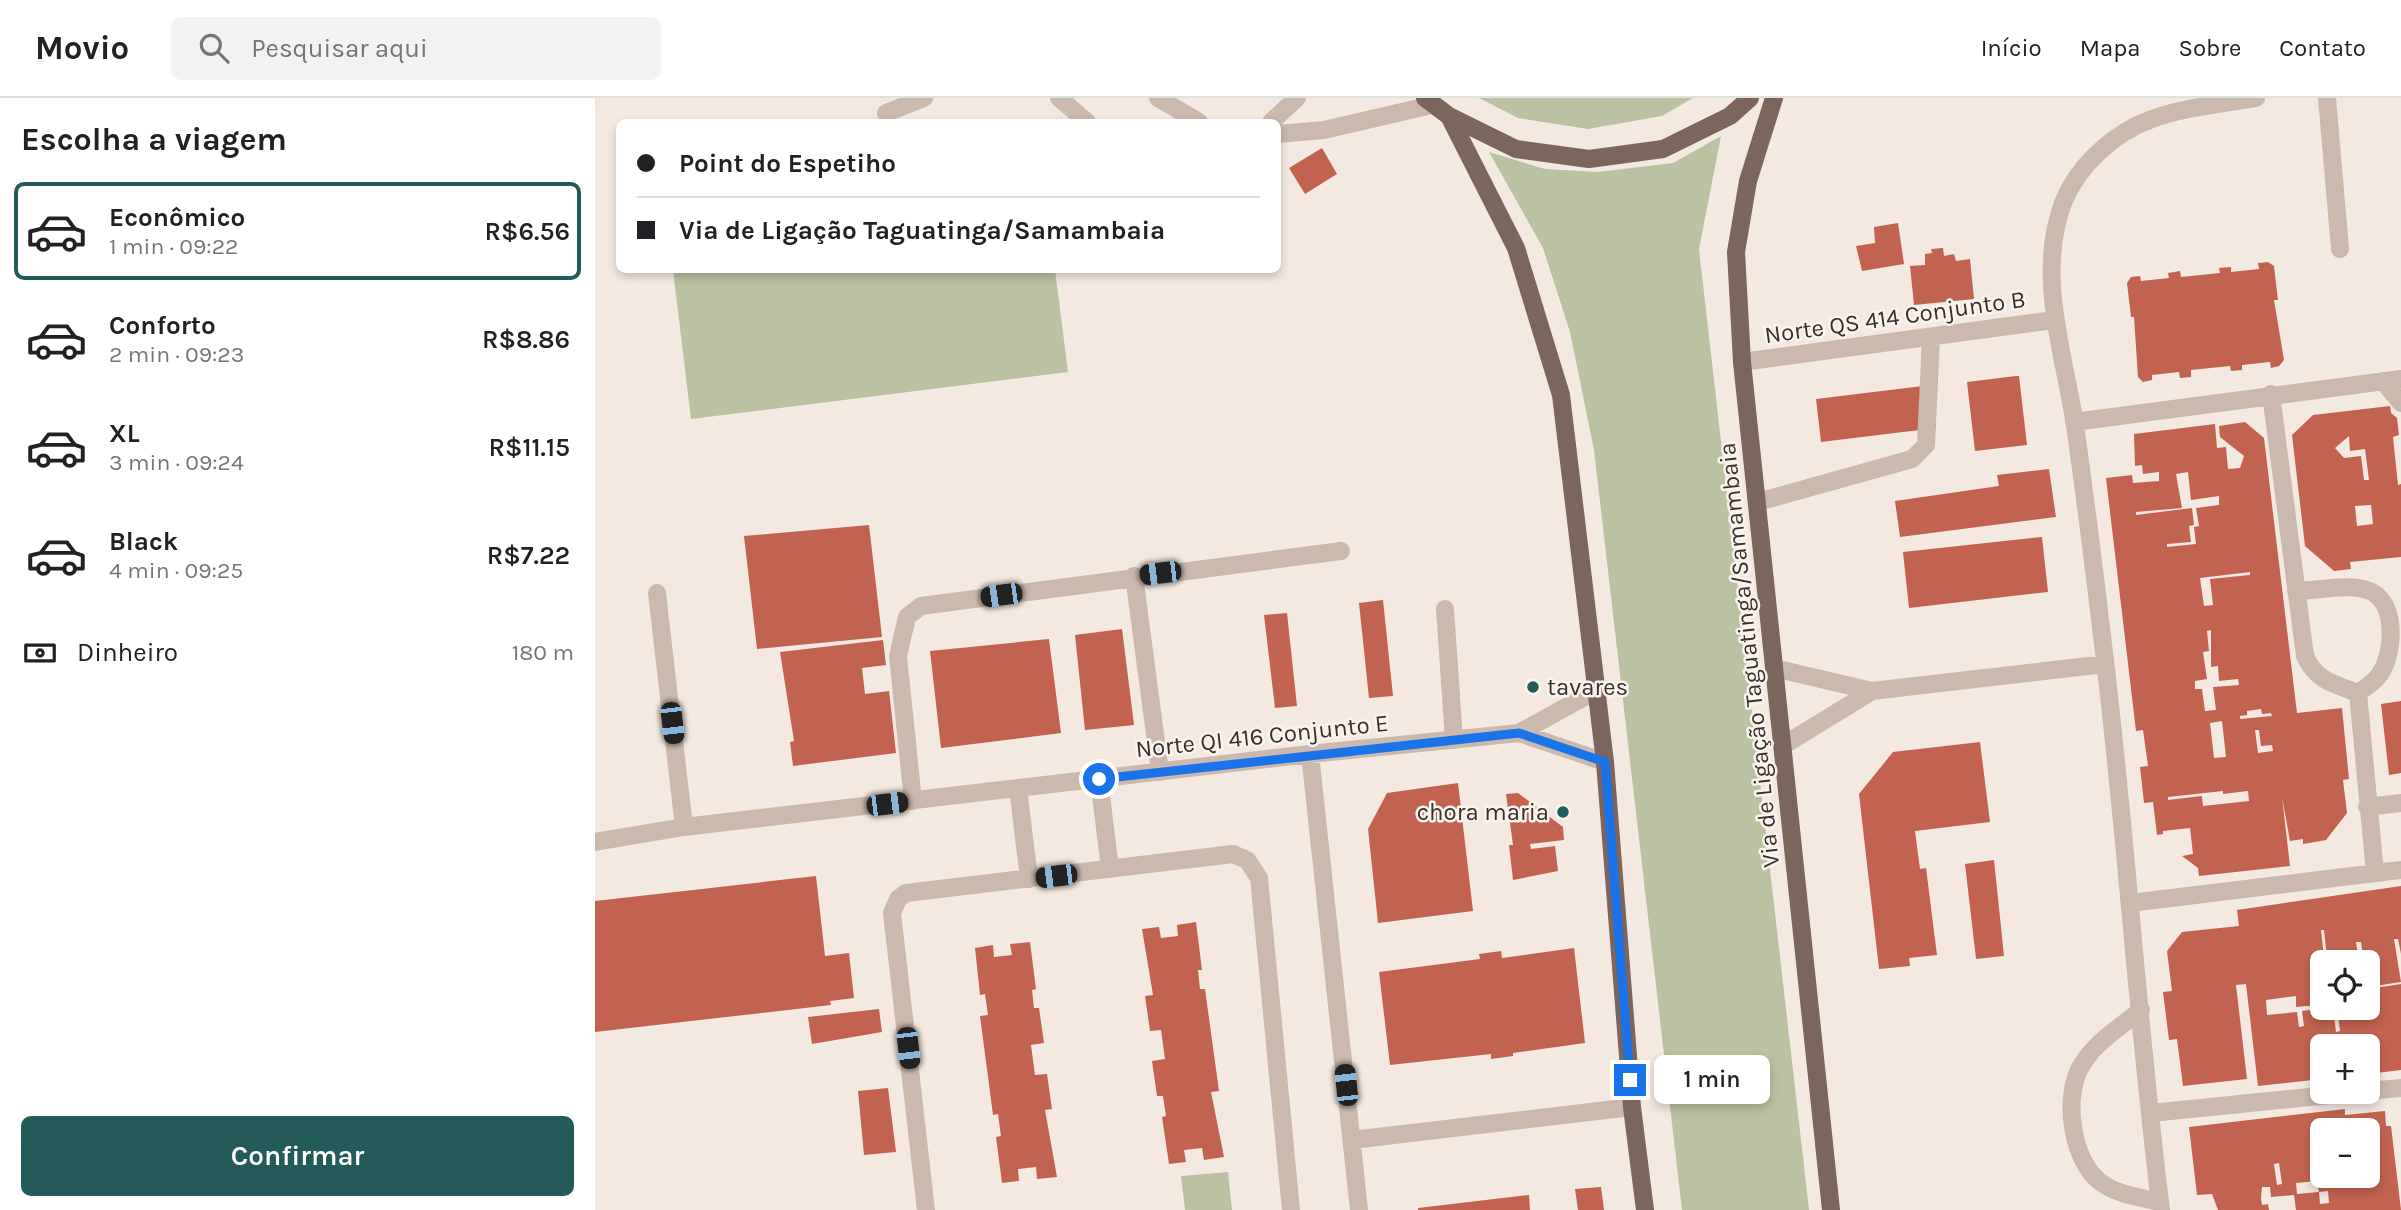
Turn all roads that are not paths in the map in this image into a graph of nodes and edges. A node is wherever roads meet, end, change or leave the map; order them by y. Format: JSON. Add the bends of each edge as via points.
{"nodes":[{"id":1,"x":924,"y":98,"type":"edge"},
{"id":2,"x":1059,"y":98,"type":"edge"},
{"id":3,"x":1157,"y":98,"type":"edge"},
{"id":4,"x":1297,"y":98,"type":"edge"},
{"id":5,"x":1750,"y":98,"type":"edge"},
{"id":6,"x":1774,"y":98,"type":"edge"},
{"id":7,"x":2256,"y":98,"type":"edge"},
{"id":8,"x":2327,"y":98,"type":"edge"},
{"id":9,"x":1429,"y":101,"type":"edge"},
{"id":10,"x":886,"y":113,"type":"dead end"},
{"id":11,"x":1449,"y":116,"type":"junction"},
{"id":12,"x":1084,"y":119,"type":"edge"},
{"id":13,"x":1194,"y":119,"type":"edge"},
{"id":14,"x":1274,"y":119,"type":"edge"},
{"id":15,"x":1281,"y":134,"type":"edge"},
{"id":16,"x":2340,"y":249,"type":"dead end"},
{"id":17,"x":2054,"y":320,"type":"junction"},
{"id":18,"x":1931,"y":337,"type":"junction"},
{"id":19,"x":1742,"y":362,"type":"junction"},
{"id":20,"x":2392,"y":380,"type":"edge"},
{"id":21,"x":2271,"y":394,"type":"junction"},
{"id":22,"x":2401,"y":403,"type":"edge"},
{"id":23,"x":2074,"y":422,"type":"junction"},
{"id":24,"x":1758,"y":502,"type":"junction"},
{"id":25,"x":1341,"y":551,"type":"dead end"},
{"id":26,"x":1134,"y":576,"type":"junction"},
{"id":27,"x":2296,"y":592,"type":"junction"},
{"id":28,"x":657,"y":593,"type":"dead end"},
{"id":29,"x":1445,"y":609,"type":"dead end"},
{"id":30,"x":2105,"y":664,"type":"junction"},
{"id":31,"x":1775,"y":668,"type":"junction"},
{"id":32,"x":1595,"y":691,"type":"junction"},
{"id":33,"x":1872,"y":691,"type":"junction"},
{"id":34,"x":2357,"y":693,"type":"junction"},
{"id":35,"x":1519,"y":733,"type":"junction"},
{"id":36,"x":1454,"y":740,"type":"junction"},
{"id":37,"x":1784,"y":745,"type":"junction"},
{"id":38,"x":1310,"y":754,"type":"junction"},
{"id":39,"x":1605,"y":762,"type":"junction"},
{"id":40,"x":1160,"y":772,"type":"junction"},
{"id":41,"x":1099,"y":779,"type":"junction"},
{"id":42,"x":1018,"y":788,"type":"junction"},
{"id":43,"x":913,"y":801,"type":"junction"},
{"id":44,"x":2401,"y":803,"type":"edge"},
{"id":45,"x":2367,"y":807,"type":"junction"},
{"id":46,"x":684,"y":827,"type":"junction"},
{"id":47,"x":595,"y":842,"type":"edge"},
{"id":48,"x":1110,"y":869,"type":"junction"},
{"id":49,"x":2401,"y":870,"type":"edge"},
{"id":50,"x":2375,"y":873,"type":"junction"},
{"id":51,"x":1029,"y":879,"type":"junction"},
{"id":52,"x":2130,"y":903,"type":"junction"},
{"id":53,"x":2141,"y":1010,"type":"junction"},
{"id":54,"x":2380,"y":1092,"type":"edge"},
{"id":55,"x":2400,"y":1093,"type":"edge"},
{"id":56,"x":2310,"y":1097,"type":"edge"},
{"id":57,"x":1632,"y":1107,"type":"junction"},
{"id":58,"x":2151,"y":1113,"type":"junction"},
{"id":59,"x":1352,"y":1140,"type":"junction"},
{"id":60,"x":2161,"y":1206,"type":"edge"},
{"id":61,"x":1831,"y":1209,"type":"edge"},
{"id":62,"x":926,"y":1210,"type":"edge"},
{"id":63,"x":1291,"y":1210,"type":"edge"},
{"id":64,"x":1359,"y":1210,"type":"edge"},
{"id":65,"x":1645,"y":1210,"type":"edge"}],
"edges":[{"from":1,"to":10,"type":"street"},
{"from":2,"to":12,"type":"street"},
{"from":3,"to":13,"type":"street"},
{"from":4,"to":14,"type":"street"},
{"from":5,"to":11,"type":"main road","via":[[1730,116],[1663,149],[1589,159],[1516,149]]},
{"from":6,"to":19,"type":"main road","name":"Via de Ligação Taguatinga/Samambaia","via":[[1748,181],[1736,252]]},
{"from":7,"to":17,"type":"street","via":[[2153,118],[2107,145],[2083,170],[2064,202],[2056,234]]},
{"from":8,"to":16,"type":"street"},
{"from":9,"to":11,"type":"main road"},
{"from":9,"to":15,"type":"street","via":[[1324,130]]},
{"from":11,"to":32,"type":"main road","via":[[1517,248],[1561,395]]},
{"from":17,"to":18,"type":"street","name":"Norte QS 414 Conjunto B"},
{"from":17,"to":23,"type":"street"},
{"from":18,"to":19,"type":"street","name":"Norte QS 414 Conjunto B"},
{"from":18,"to":24,"type":"street","via":[[1926,445],[1921,453]]},
{"from":19,"to":24,"type":"main road","name":"Via de Ligação Taguatinga/Samambaia"},
{"from":20,"to":21,"type":"street"},
{"from":20,"to":22,"type":"street"},
{"from":21,"to":23,"type":"street"},
{"from":21,"to":27,"type":"street"},
{"from":23,"to":30,"type":"street"},
{"from":24,"to":31,"type":"main road","name":"Via de Ligação Taguatinga/Samambaia"},
{"from":25,"to":26,"type":"street"},
{"from":26,"to":40,"type":"street"},
{"from":26,"to":43,"type":"street","via":[[921,606],[907,617],[898,656]]},
{"from":27,"to":34,"type":"street","via":[[2305,656],[2312,671]]},
{"from":27,"to":34,"type":"street","via":[[2366,589],[2381,598],[2392,643],[2384,668]]},
{"from":28,"to":46,"type":"street"},
{"from":29,"to":36,"type":"street"},
{"from":30,"to":33,"type":"street"},
{"from":30,"to":52,"type":"street"},
{"from":31,"to":33,"type":"street"},
{"from":31,"to":37,"type":"main road","name":"Via de Ligação Taguatinga/Samambaia"},
{"from":32,"to":35,"type":"street","name":"Norte QI 416 Conjunto E"},
{"from":32,"to":39,"type":"main road"},
{"from":33,"to":37,"type":"street"},
{"from":34,"to":45,"type":"street"},
{"from":35,"to":36,"type":"street","name":"Norte QI 416 Conjunto E"},
{"from":35,"to":39,"type":"street","name":"Norte QI 416 Conjunto E"},
{"from":36,"to":38,"type":"street","name":"Norte QI 416 Conjunto E"},
{"from":37,"to":61,"type":"main road","name":"Via de Ligação Taguatinga/Samambaia"},
{"from":38,"to":40,"type":"street","name":"Norte QI 416 Conjunto E"},
{"from":38,"to":59,"type":"street"},
{"from":39,"to":57,"type":"main road"},
{"from":40,"to":41,"type":"street","name":"Norte QI 416 Conjunto E"},
{"from":41,"to":42,"type":"street","name":"Norte QI 416 Conjunto E"},
{"from":41,"to":48,"type":"street"},
{"from":42,"to":43,"type":"street","name":"Norte QI 416 Conjunto E"},
{"from":42,"to":51,"type":"street"},
{"from":43,"to":46,"type":"street","name":"Norte QI 416 Conjunto E"},
{"from":44,"to":45,"type":"street"},
{"from":45,"to":50,"type":"street"},
{"from":46,"to":47,"type":"street","name":"Norte QI 416 Conjunto E"},
{"from":48,"to":51,"type":"street"},
{"from":48,"to":63,"type":"street","via":[[1233,855],[1247,860],[1259,878]]},
{"from":49,"to":50,"type":"street"},
{"from":50,"to":52,"type":"street"},
{"from":51,"to":62,"type":"street","via":[[906,894],[892,913]]},
{"from":52,"to":53,"type":"street"},
{"from":53,"to":58,"type":"street"},
{"from":53,"to":60,"type":"street","via":[[2091,1052],[2078,1070],[2070,1101],[2081,1157],[2098,1180]]},
{"from":54,"to":55,"type":"street"},
{"from":56,"to":58,"type":"street"},
{"from":57,"to":59,"type":"street"},
{"from":57,"to":65,"type":"main road"},
{"from":58,"to":60,"type":"street"},
{"from":59,"to":64,"type":"street"}]}
